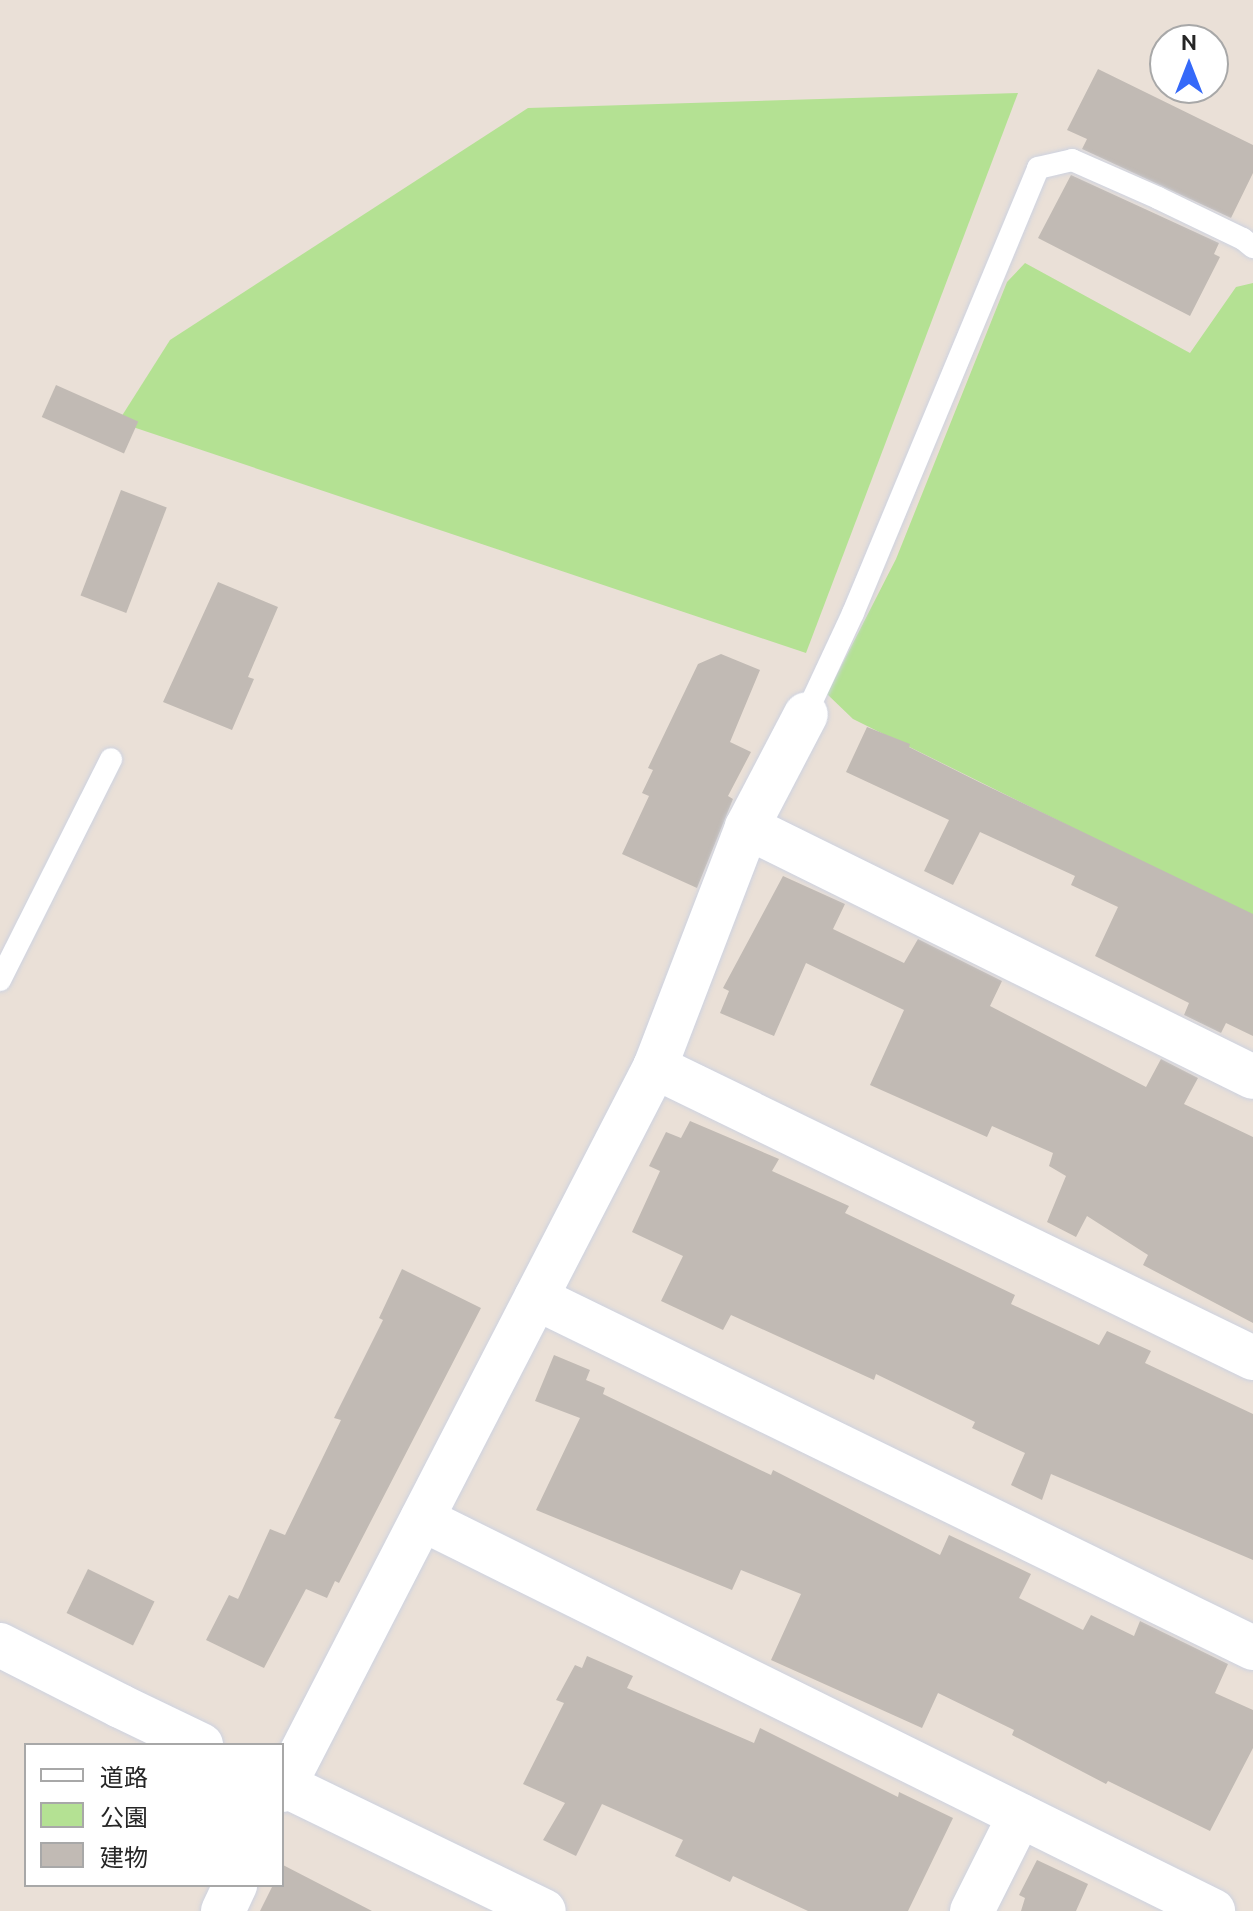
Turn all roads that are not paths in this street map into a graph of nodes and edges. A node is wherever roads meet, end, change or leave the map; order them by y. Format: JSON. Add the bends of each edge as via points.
{"nodes":[{"id":1,"x":1253,"y":247,"type":"edge"},
{"id":2,"x":806,"y":714,"type":"joint"},
{"id":3,"x":111,"y":759,"type":"dead end"},
{"id":4,"x":747,"y":827,"type":"junction"},
{"id":5,"x":0,"y":980,"type":"edge"},
{"id":6,"x":655,"y":1067,"type":"junction"},
{"id":7,"x":1253,"y":1077,"type":"edge"},
{"id":8,"x":536,"y":1298,"type":"junction"},
{"id":9,"x":1253,"y":1358,"type":"edge"},
{"id":10,"x":422,"y":1519,"type":"junction"},
{"id":11,"x":0,"y":1645,"type":"edge"},
{"id":12,"x":1253,"y":1648,"type":"edge"},
{"id":13,"x":197,"y":1743,"type":"edge"},
{"id":14,"x":284,"y":1785,"type":"edge"},
{"id":15,"x":284,"y":1787,"type":"edge"},
{"id":16,"x":1020,"y":1815,"type":"junction"},
{"id":17,"x":234,"y":1887,"type":"edge"},
{"id":18,"x":223,"y":1911,"type":"edge"},
{"id":19,"x":544,"y":1911,"type":"edge"},
{"id":20,"x":972,"y":1911,"type":"edge"},
{"id":21,"x":1213,"y":1911,"type":"edge"}],
"edges":[{"from":1,"to":2,"type":"lane","via":[[1072,160],[1038,168]]},
{"from":2,"to":4,"type":"street"},
{"from":3,"to":5,"type":"lane"},
{"from":4,"to":6,"type":"street"},
{"from":4,"to":7,"type":"street"},
{"from":6,"to":8,"type":"street"},
{"from":6,"to":9,"type":"street"},
{"from":8,"to":10,"type":"street"},
{"from":8,"to":12,"type":"street"},
{"from":10,"to":14,"type":"street"},
{"from":10,"to":16,"type":"street"},
{"from":11,"to":13,"type":"street"},
{"from":15,"to":19,"type":"street"},
{"from":16,"to":20,"type":"street"},
{"from":16,"to":21,"type":"street"},
{"from":17,"to":18,"type":"street"}]}
